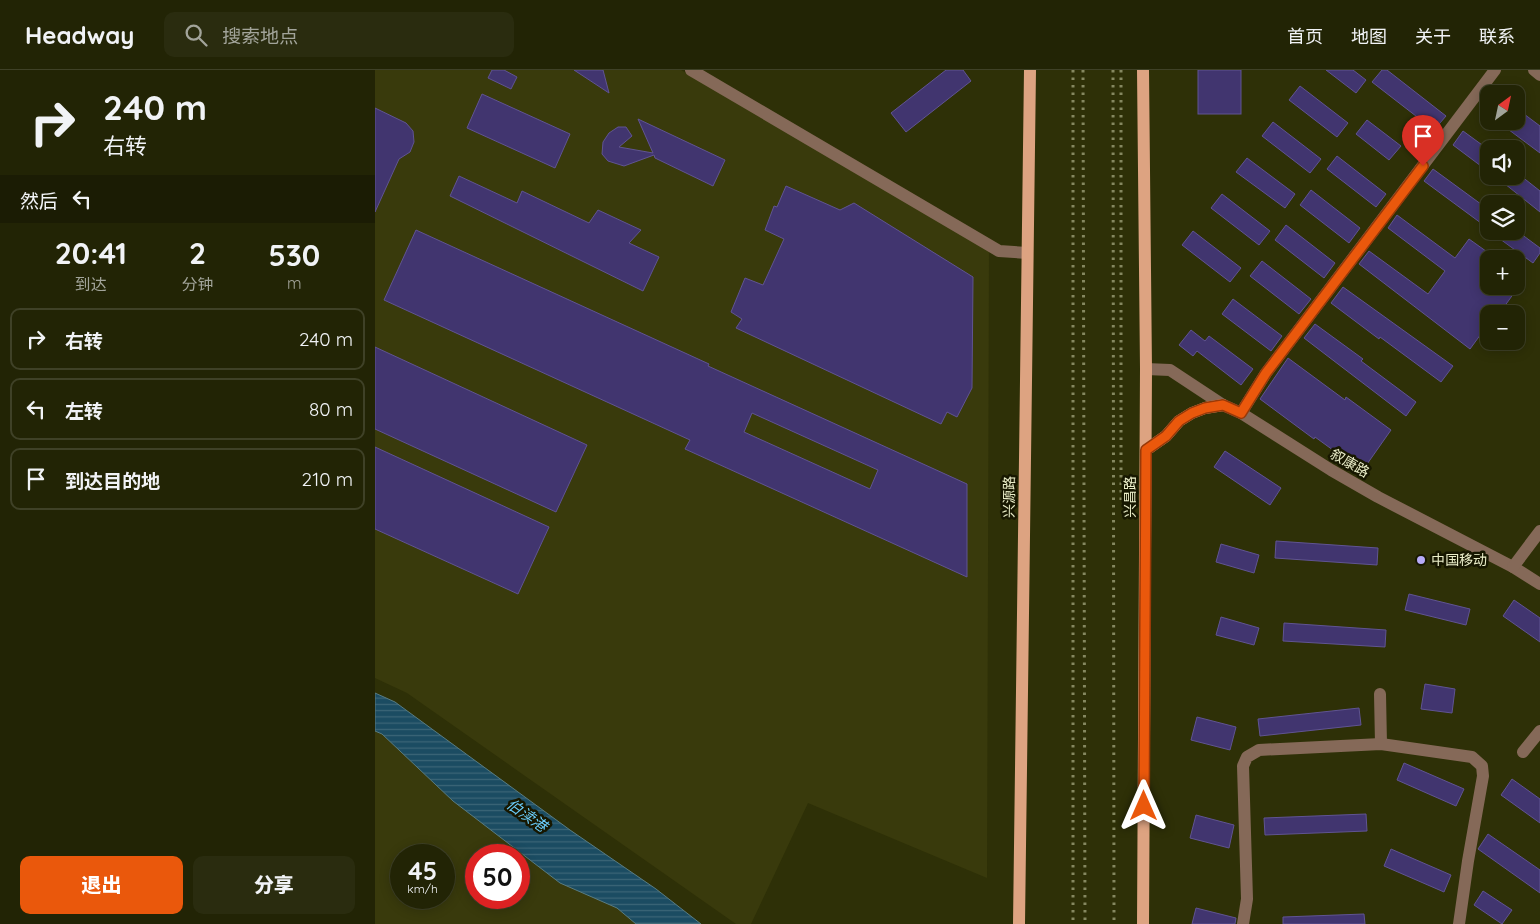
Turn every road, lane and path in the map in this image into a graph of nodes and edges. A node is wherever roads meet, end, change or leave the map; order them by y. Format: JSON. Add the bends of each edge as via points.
{"nodes":[{"id":1,"x":691,"y":70,"type":"edge"},
{"id":2,"x":1030,"y":70,"type":"edge"},
{"id":3,"x":1143,"y":70,"type":"edge"},
{"id":4,"x":1495,"y":70,"type":"edge"},
{"id":5,"x":1534,"y":70,"type":"edge"},
{"id":6,"x":1540,"y":75,"type":"edge"},
{"id":7,"x":1027,"y":253,"type":"junction"},
{"id":8,"x":1146,"y":369,"type":"junction"},
{"id":9,"x":1223,"y":405,"type":"junction"},
{"id":10,"x":1241,"y":413,"type":"junction"},
{"id":11,"x":1146,"y":450,"type":"junction"},
{"id":12,"x":1540,"y":531,"type":"edge"},
{"id":13,"x":1513,"y":567,"type":"junction"},
{"id":14,"x":1540,"y":584,"type":"edge"},
{"id":15,"x":1380,"y":694,"type":"dead end"},
{"id":16,"x":1540,"y":731,"type":"edge"},
{"id":17,"x":1381,"y":744,"type":"junction"},
{"id":18,"x":1523,"y":752,"type":"dead end"},
{"id":19,"x":1019,"y":924,"type":"edge"},
{"id":20,"x":1143,"y":924,"type":"edge"},
{"id":21,"x":1243,"y":924,"type":"edge"},
{"id":22,"x":1459,"y":924,"type":"edge"}],
"edges":[{"from":1,"to":7,"type":"street","via":[[999,251]]},
{"from":2,"to":7,"type":"main road","name":"兴源路"},
{"from":3,"to":8,"type":"main road","name":"兴昌路"},
{"from":4,"to":10,"type":"street","via":[[1266,373]]},
{"from":5,"to":6,"type":"street"},
{"from":7,"to":19,"type":"main road","name":"兴源路"},
{"from":8,"to":9,"type":"street","name":"叙康路","via":[[1170,370]]},
{"from":8,"to":11,"type":"main road","name":"兴昌路"},
{"from":9,"to":10,"type":"street","name":"叙康路"},
{"from":9,"to":11,"type":"main road","via":[[1192,413]]},
{"from":10,"to":13,"type":"street","name":"叙康路","via":[[1378,497]]},
{"from":11,"to":20,"type":"main road","name":"兴昌路"},
{"from":12,"to":13,"type":"street"},
{"from":13,"to":14,"type":"street","name":"叙康路"},
{"from":15,"to":17,"type":"street"},
{"from":16,"to":18,"type":"street"},
{"from":17,"to":21,"type":"street","via":[[1259,750],[1247,757],[1243,766],[1247,899]]},
{"from":17,"to":22,"type":"street","via":[[1472,757],[1482,766]]}]}
